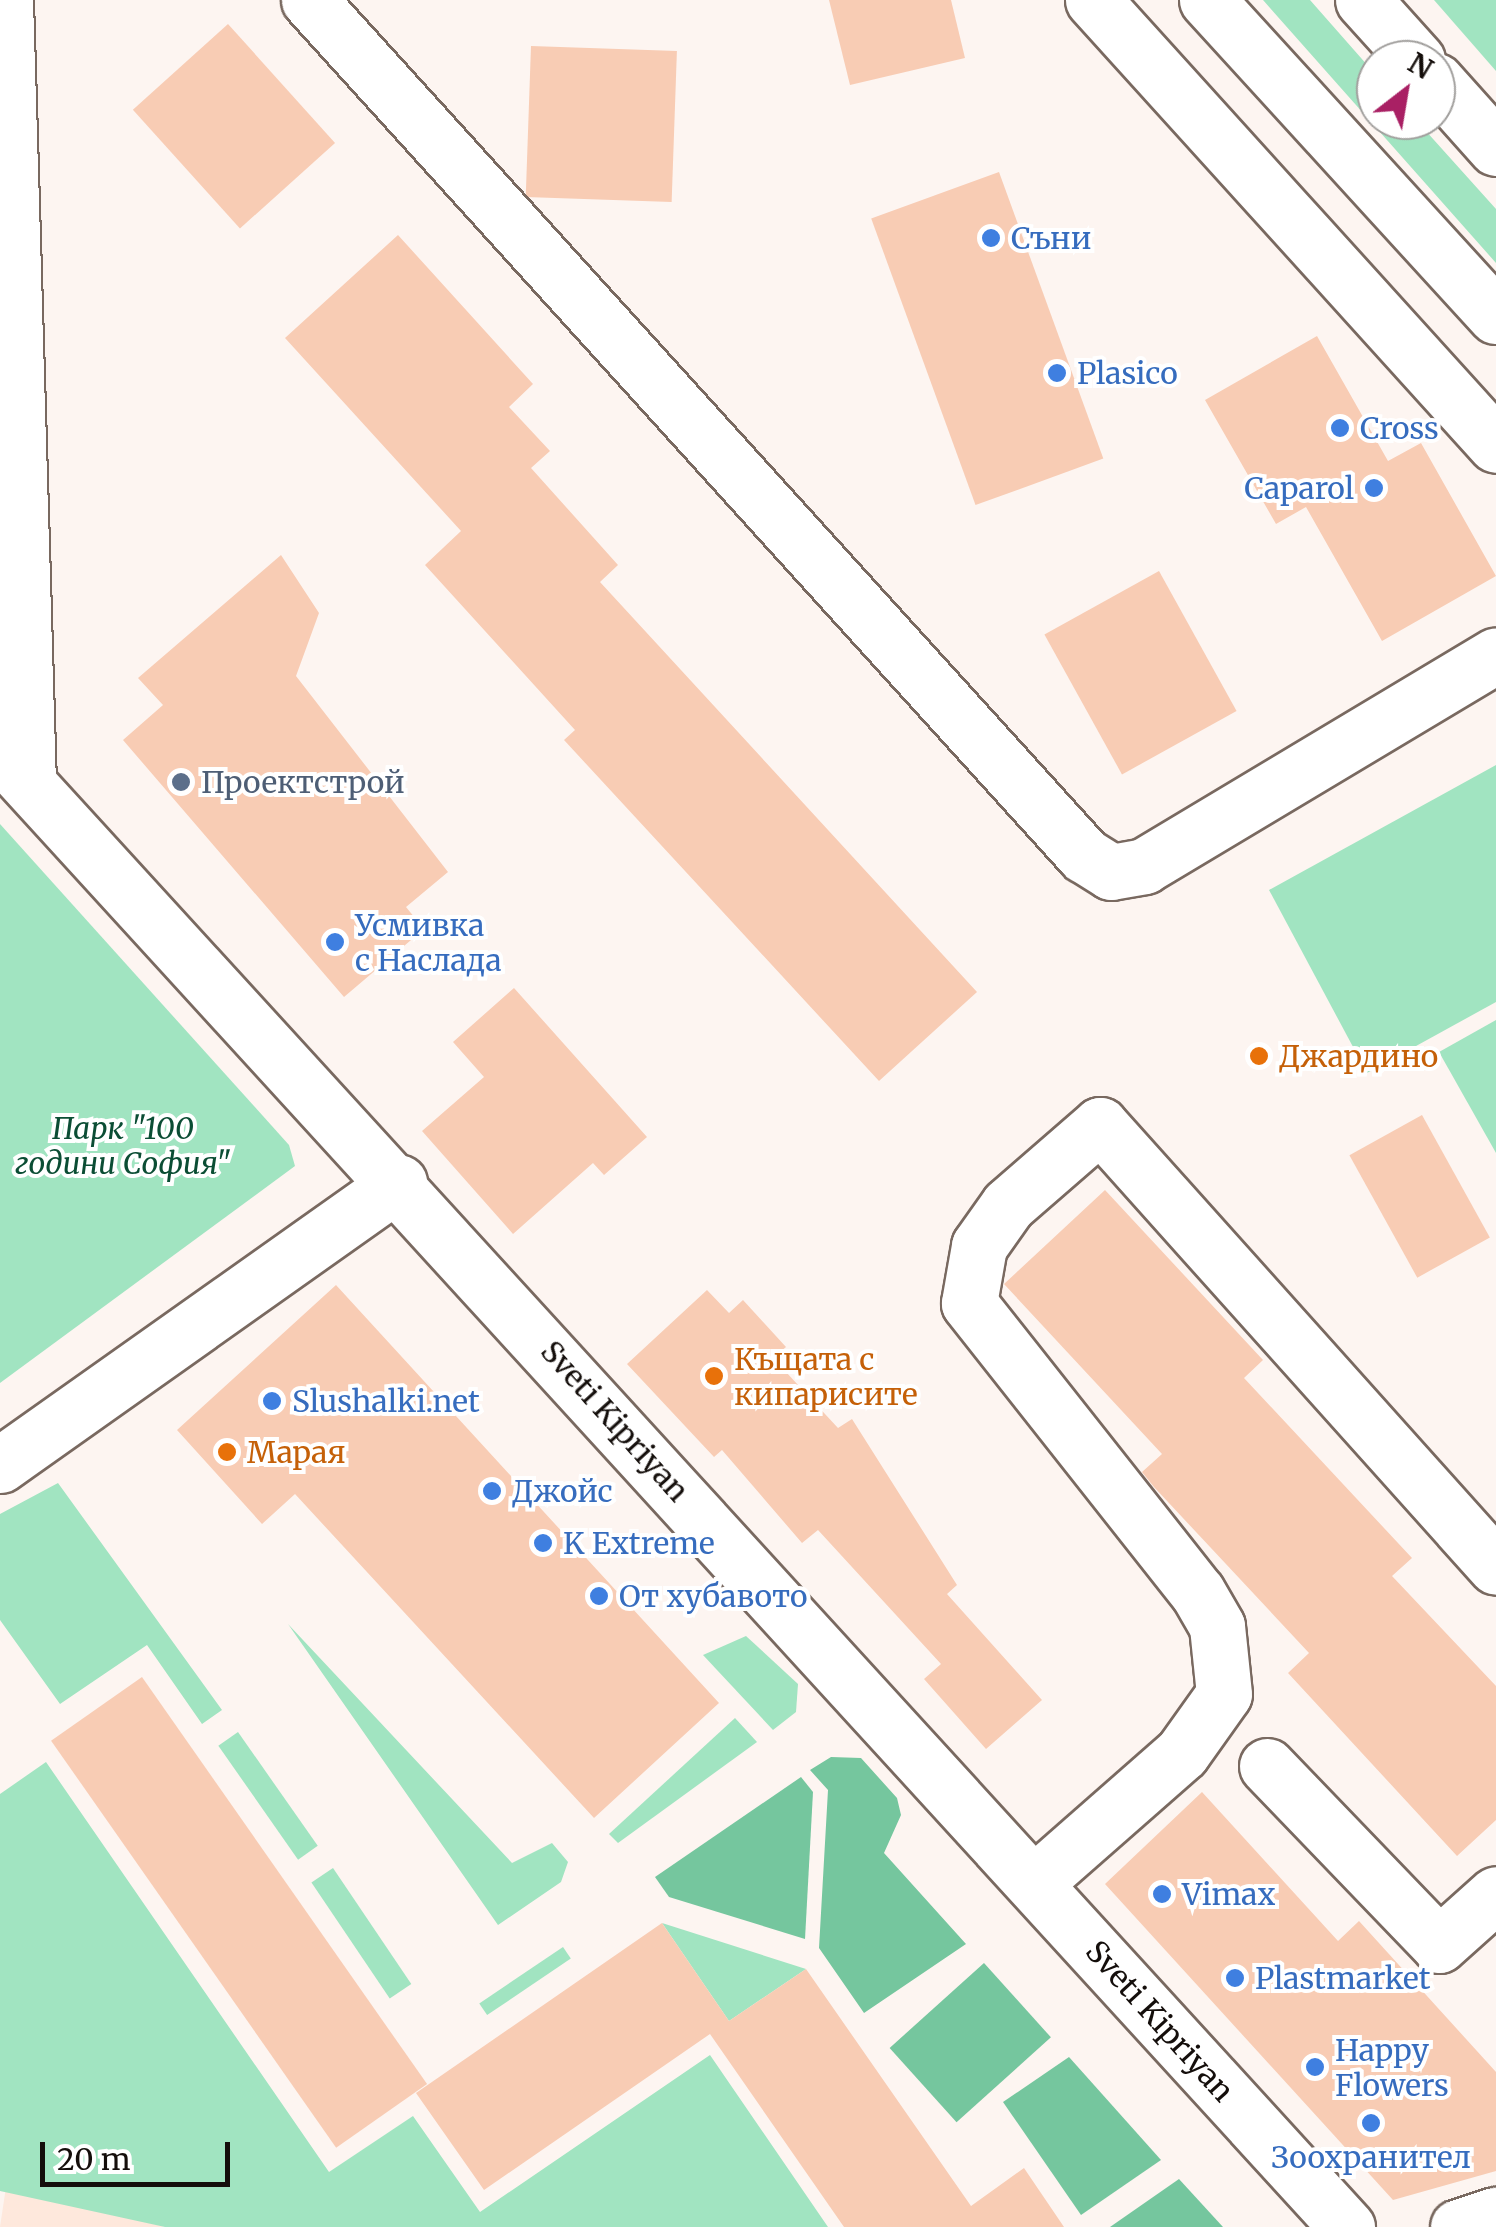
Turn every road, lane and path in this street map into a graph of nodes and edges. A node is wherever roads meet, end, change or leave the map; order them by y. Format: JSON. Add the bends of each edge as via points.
{"nodes":[{"id":1,"x":5,"y":0,"type":"edge"},
{"id":2,"x":309,"y":0,"type":"edge"},
{"id":3,"x":1092,"y":0,"type":"edge"},
{"id":4,"x":1207,"y":0,"type":"edge"},
{"id":5,"x":1363,"y":0,"type":"edge"},
{"id":6,"x":1399,"y":40,"type":"edge"},
{"id":7,"x":1456,"y":104,"type":"edge"},
{"id":8,"x":1496,"y":148,"type":"edge"},
{"id":9,"x":1496,"y":316,"type":"edge"},
{"id":10,"x":1496,"y":444,"type":"edge"},
{"id":11,"x":1496,"y":655,"type":"edge"},
{"id":12,"x":14,"y":768,"type":"edge"},
{"id":13,"x":398,"y":1182,"type":"junction"},
{"id":14,"x":0,"y":1465,"type":"edge"},
{"id":15,"x":1496,"y":1567,"type":"edge"},
{"id":16,"x":1267,"y":1766,"type":"dead end"},
{"id":17,"x":1034,"y":1883,"type":"junction"},
{"id":18,"x":1496,"y":1894,"type":"edge"},
{"id":19,"x":1496,"y":2215,"type":"edge"},
{"id":20,"x":1346,"y":2227,"type":"edge"},
{"id":21,"x":1458,"y":2227,"type":"edge"}],
"edges":[{"from":1,"to":12,"type":"street"},
{"from":2,"to":11,"type":"street","via":[[1072,842],[1111,872],[1144,866]]},
{"from":3,"to":10,"type":"street"},
{"from":4,"to":9,"type":"street"},
{"from":5,"to":6,"type":"street"},
{"from":7,"to":8,"type":"street"},
{"from":12,"to":13,"type":"street","name":"Sveti Kipriyan"},
{"from":13,"to":14,"type":"street"},
{"from":13,"to":17,"type":"street","name":"Sveti Kipriyan"},
{"from":15,"to":17,"type":"street","via":[[1100,1124],[1008,1205],[979,1246],[968,1303],[1196,1592],[1217,1626],[1224,1694],[1182,1753]]},
{"from":16,"to":18,"type":"street","via":[[1440,1945]]},
{"from":17,"to":20,"type":"street","name":"Sveti Kipriyan"},
{"from":19,"to":21,"type":"street"}]}
